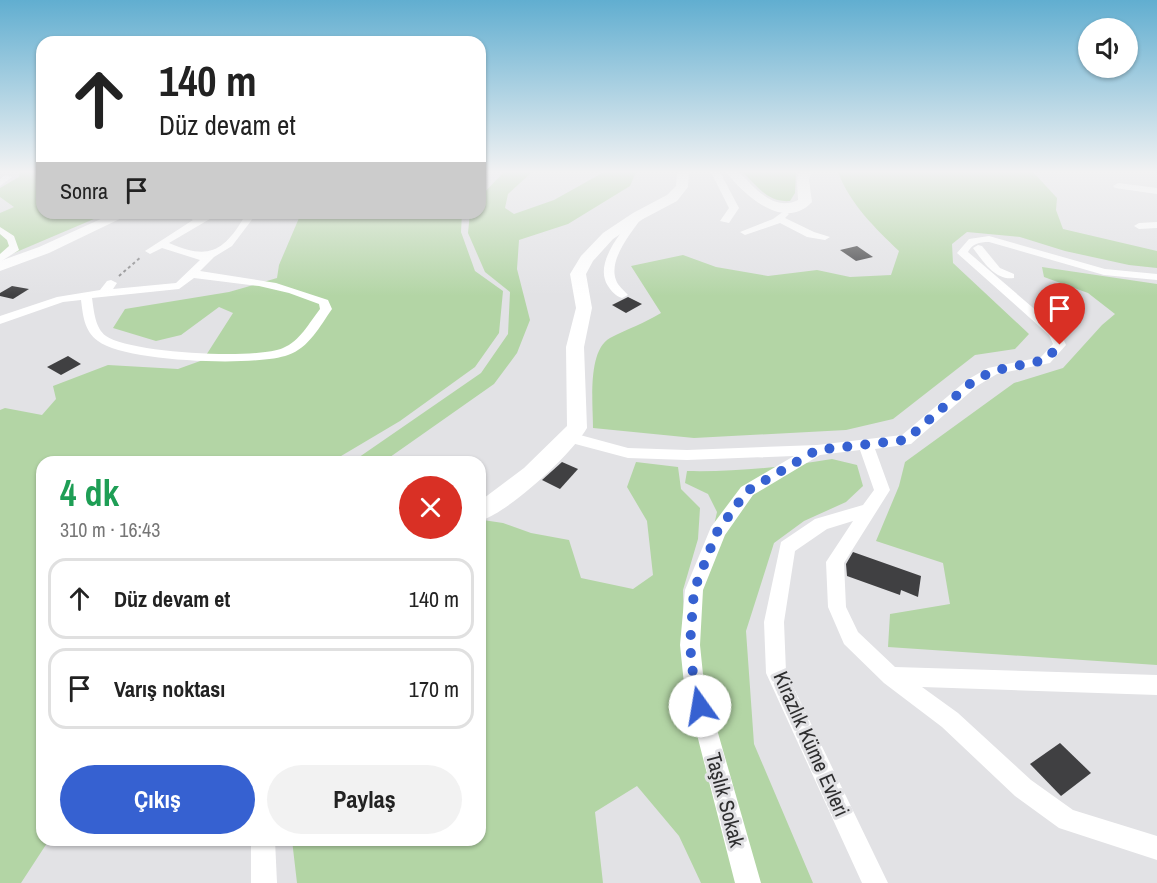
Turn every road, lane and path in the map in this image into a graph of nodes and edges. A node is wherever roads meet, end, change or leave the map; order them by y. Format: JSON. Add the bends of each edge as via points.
{"nodes":[{"id":1,"x":643,"y":213,"type":"edge"},
{"id":2,"x":730,"y":213,"type":"edge"},
{"id":3,"x":781,"y":214,"type":"joint"},
{"id":4,"x":638,"y":216,"type":"junction"},
{"id":5,"x":112,"y":219,"type":"edge"},
{"id":6,"x":248,"y":219,"type":"edge"},
{"id":7,"x":200,"y":220,"type":"edge"},
{"id":8,"x":725,"y":220,"type":"dead end"},
{"id":9,"x":1157,"y":225,"type":"edge"},
{"id":10,"x":1139,"y":226,"type":"dead end"},
{"id":11,"x":0,"y":230,"type":"edge"},
{"id":12,"x":745,"y":232,"type":"dead end"},
{"id":13,"x":825,"y":237,"type":"dead end"},
{"id":14,"x":162,"y":244,"type":"junction"},
{"id":15,"x":978,"y":248,"type":"dead end"},
{"id":16,"x":150,"y":251,"type":"joint"},
{"id":17,"x":209,"y":256,"type":"junction"},
{"id":18,"x":0,"y":259,"type":"edge"},
{"id":19,"x":0,"y":266,"type":"edge"},
{"id":20,"x":991,"y":272,"type":"junction"},
{"id":21,"x":191,"y":274,"type":"junction"},
{"id":22,"x":1010,"y":276,"type":"dead end"},
{"id":23,"x":1157,"y":277,"type":"edge"},
{"id":24,"x":108,"y":288,"type":"junction"},
{"id":25,"x":622,"y":295,"type":"dead end"},
{"id":26,"x":86,"y":296,"type":"junction"},
{"id":27,"x":0,"y":320,"type":"edge"},
{"id":28,"x":569,"y":437,"type":"junction"},
{"id":29,"x":866,"y":446,"type":"junction"},
{"id":30,"x":817,"y":450,"type":"junction"},
{"id":31,"x":486,"y":508,"type":"edge"},
{"id":32,"x":869,"y":510,"type":"junction"},
{"id":33,"x":891,"y":676,"type":"junction"},
{"id":34,"x":1157,"y":685,"type":"edge"},
{"id":35,"x":263,"y":846,"type":"edge"},
{"id":36,"x":1157,"y":848,"type":"edge"},
{"id":37,"x":264,"y":883,"type":"edge"},
{"id":38,"x":747,"y":883,"type":"edge"},
{"id":39,"x":875,"y":883,"type":"edge"}],
"edges":[{"from":1,"to":4,"type":"street"},
{"from":2,"to":8,"type":"street"},
{"from":3,"to":12,"type":"street"},
{"from":3,"to":13,"type":"street","via":[[811,235]]},
{"from":4,"to":25,"type":"street","via":[[612,258],[609,276]]},
{"from":4,"to":28,"type":"street","via":[[608,236],[586,259],[578,274],[584,308],[575,347],[578,428]]},
{"from":5,"to":19,"type":"street"},
{"from":6,"to":17,"type":"street","via":[[239,233]]},
{"from":7,"to":14,"type":"street"},
{"from":9,"to":10,"type":"street"},
{"from":11,"to":18,"type":"street","via":[[10,235],[15,247]]},
{"from":14,"to":16,"type":"street"},
{"from":14,"to":17,"type":"street","via":[[201,259]]},
{"from":15,"to":20,"type":"street"},
{"from":16,"to":24,"type":"path"},
{"from":17,"to":21,"type":"street"},
{"from":20,"to":22,"type":"street"},
{"from":20,"to":23,"type":"street","via":[[962,253],[966,244],[989,239],[1104,272]]},
{"from":20,"to":29,"type":"street","via":[[1055,333],[1060,345],[1045,360],[993,371],[972,382],[906,440]]},
{"from":21,"to":24,"type":"street","via":[[179,286]]},
{"from":21,"to":26,"type":"street","via":[[231,278],[310,295],[324,302],[326,309],[296,347],[276,356],[250,358],[116,346],[93,332]]},
{"from":24,"to":26,"type":"street"},
{"from":26,"to":27,"type":"street","via":[[61,299],[18,321]]},
{"from":28,"to":30,"type":"street","via":[[628,453]]},
{"from":28,"to":31,"type":"street"},
{"from":29,"to":30,"type":"street"},
{"from":29,"to":32,"type":"street","via":[[882,490]]},
{"from":30,"to":38,"type":"street","name":"Taşlık Sokak","via":[[747,491],[717,532],[694,590],[690,645],[694,684]]},
{"from":32,"to":33,"type":"street","via":[[835,562],[837,607],[851,638]]},
{"from":32,"to":39,"type":"street","name":"Kirazlık Küme Evleri","via":[[821,524],[787,547],[774,622],[776,673]]},
{"from":33,"to":34,"type":"street"},
{"from":33,"to":36,"type":"street","via":[[950,720],[1023,788],[1066,820]]},
{"from":35,"to":37,"type":"street"}]}
